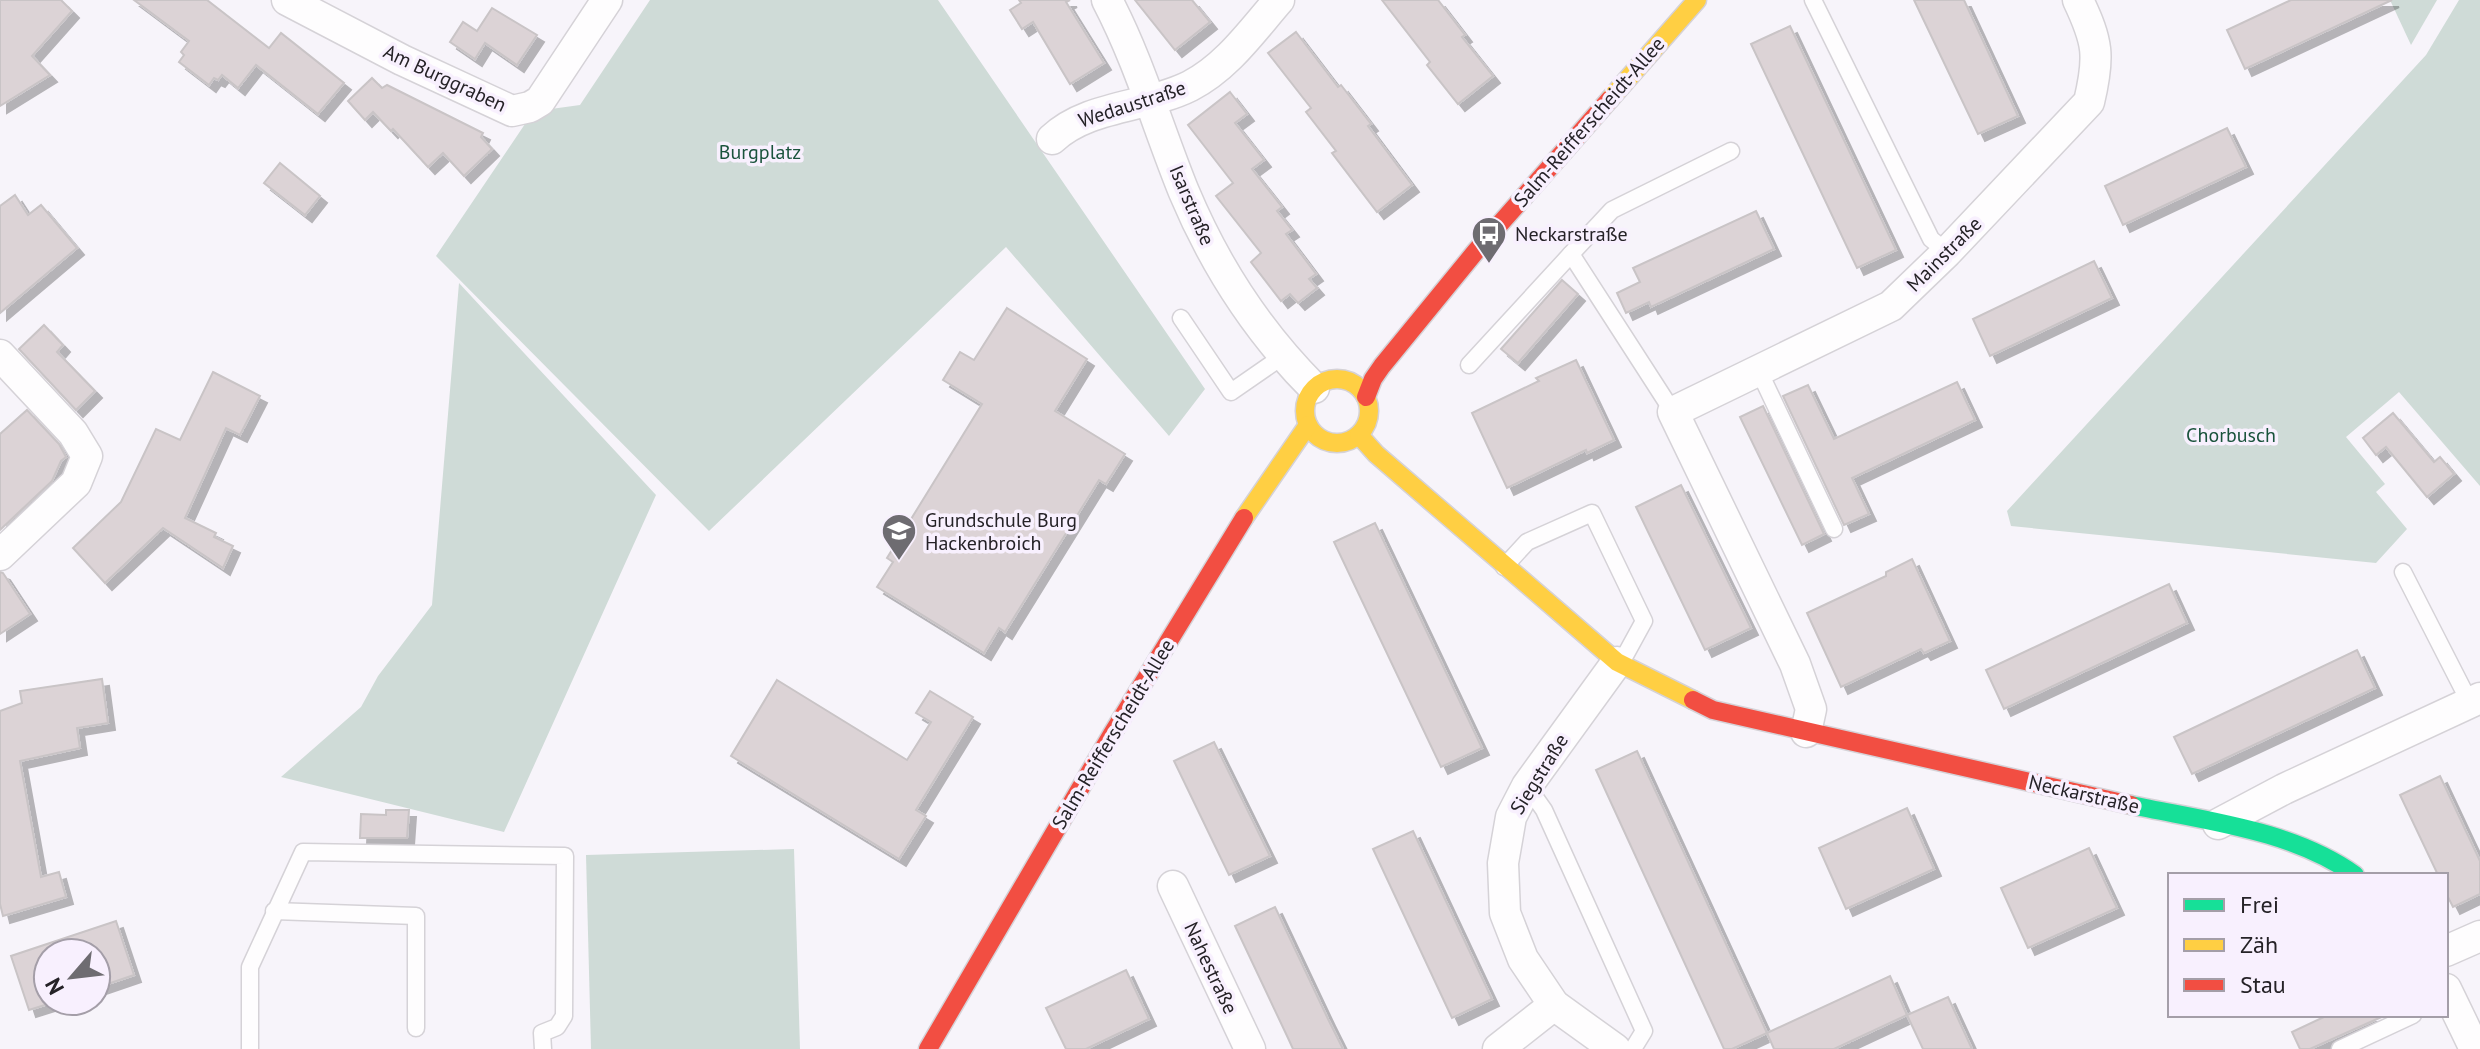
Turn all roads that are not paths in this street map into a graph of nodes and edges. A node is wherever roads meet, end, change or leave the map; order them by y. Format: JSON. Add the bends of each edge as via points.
{"nodes":[{"id":1,"x":287,"y":0,"type":"edge"},
{"id":2,"x":607,"y":0,"type":"edge"},
{"id":3,"x":1107,"y":0,"type":"edge"},
{"id":4,"x":1279,"y":0,"type":"edge"},
{"id":5,"x":1697,"y":0,"type":"edge"},
{"id":6,"x":1813,"y":0,"type":"edge"},
{"id":7,"x":2078,"y":0,"type":"edge"},
{"id":8,"x":1150,"y":99,"type":"junction"},
{"id":9,"x":1052,"y":139,"type":"dead end"},
{"id":10,"x":1731,"y":151,"type":"dead end"},
{"id":11,"x":1947,"y":252,"type":"junction"},
{"id":12,"x":1571,"y":254,"type":"junction"},
{"id":13,"x":1181,"y":318,"type":"dead end"},
{"id":14,"x":0,"y":355,"type":"edge"},
{"id":15,"x":1283,"y":356,"type":"junction"},
{"id":16,"x":1469,"y":365,"type":"dead end"},
{"id":17,"x":1357,"y":366,"type":"dead end"},
{"id":18,"x":1759,"y":371,"type":"junction"},
{"id":19,"x":1328,"y":384,"type":"junction"},
{"id":20,"x":1366,"y":397,"type":"junction"},
{"id":21,"x":1673,"y":412,"type":"junction"},
{"id":22,"x":1308,"y":425,"type":"junction"},
{"id":23,"x":1359,"y":435,"type":"junction"},
{"id":24,"x":1834,"y":529,"type":"dead end"},
{"id":25,"x":0,"y":555,"type":"edge"},
{"id":26,"x":1504,"y":567,"type":"junction"},
{"id":27,"x":2403,"y":572,"type":"dead end"},
{"id":28,"x":1619,"y":663,"type":"junction"},
{"id":29,"x":1166,"y":680,"type":"dead end"},
{"id":30,"x":2475,"y":700,"type":"edge"},
{"id":31,"x":1806,"y":732,"type":"junction"},
{"id":32,"x":1527,"y":786,"type":"junction"},
{"id":33,"x":2218,"y":824,"type":"junction"},
{"id":34,"x":1062,"y":856,"type":"dead end"},
{"id":35,"x":2352,"y":873,"type":"edge"},
{"id":36,"x":1173,"y":886,"type":"dead end"},
{"id":37,"x":274,"y":911,"type":"junction"},
{"id":38,"x":2480,"y":936,"type":"edge"},
{"id":39,"x":2448,"y":950,"type":"edge"},
{"id":40,"x":2448,"y":995,"type":"edge"},
{"id":41,"x":1554,"y":1005,"type":"junction"},
{"id":42,"x":2409,"y":1017,"type":"edge"},
{"id":43,"x":416,"y":1028,"type":"dead end"},
{"id":44,"x":250,"y":1049,"type":"edge"},
{"id":45,"x":543,"y":1049,"type":"edge"},
{"id":46,"x":928,"y":1049,"type":"edge"},
{"id":47,"x":1250,"y":1049,"type":"edge"},
{"id":48,"x":1498,"y":1049,"type":"edge"},
{"id":49,"x":1615,"y":1049,"type":"edge"},
{"id":50,"x":1633,"y":1049,"type":"edge"},
{"id":51,"x":2340,"y":1049,"type":"edge"},
{"id":52,"x":2475,"y":1049,"type":"edge"}],
"edges":[{"from":1,"to":2,"type":"street","name":"Am Burggraben","via":[[512,111],[540,101]]},
{"from":3,"to":8,"type":"street","name":"Isarstraße"},
{"from":4,"to":8,"type":"street","name":"Wedaustraße","via":[[1211,74]]},
{"from":5,"to":20,"type":"street","name":"Salm-Reifferscheidt-Allee","via":[[1476,251],[1382,366]]},
{"from":6,"to":11,"type":"lane","via":[[1931,239]]},
{"from":7,"to":11,"type":"street","name":"Mainstraße","via":[[2094,35],[2097,69],[2089,102]]},
{"from":8,"to":9,"type":"street","name":"Wedaustraße","via":[[1074,122]]},
{"from":8,"to":15,"type":"street","name":"Isarstraße","via":[[1183,189],[1220,267]]},
{"from":10,"to":12,"type":"lane","via":[[1612,210]]},
{"from":11,"to":18,"type":"street","name":"Mainstraße","via":[[1891,306]]},
{"from":12,"to":16,"type":"lane"},
{"from":12,"to":21,"type":"lane"},
{"from":13,"to":15,"type":"lane","via":[[1231,392]]},
{"from":14,"to":25,"type":"street","via":[[73,433],[87,456],[76,483]]},
{"from":15,"to":19,"type":"street","name":"Isarstraße"},
{"from":17,"to":19,"type":"street"},
{"from":18,"to":21,"type":"street","name":"Mainstraße"},
{"from":18,"to":24,"type":"lane"},
{"from":19,"to":20,"type":"street","via":[[1352,382]]},
{"from":19,"to":22,"type":"street","via":[[1305,405]]},
{"from":20,"to":23,"type":"street","via":[[1369,417]]},
{"from":21,"to":31,"type":"street","via":[[1795,664],[1811,709]]},
{"from":22,"to":23,"type":"street","via":[[1321,448]]},
{"from":22,"to":46,"type":"street","name":"Salm-Reifferscheidt-Allee","via":[[1232,537],[1112,734]]},
{"from":23,"to":26,"type":"street","name":"Neckarstraße"},
{"from":26,"to":28,"type":"street","name":"Neckarstraße"},
{"from":26,"to":28,"type":"lane","via":[[1527,542],[1592,513],[1644,621]]},
{"from":27,"to":30,"type":"lane"},
{"from":28,"to":31,"type":"street","name":"Neckarstraße","via":[[1713,710]]},
{"from":28,"to":32,"type":"street","name":"Siegstraße"},
{"from":29,"to":34,"type":"street","name":"Salm-Reifferscheidt-Allee"},
{"from":30,"to":33,"type":"street"},
{"from":31,"to":33,"type":"street","name":"Neckarstraße"},
{"from":32,"to":41,"type":"street","name":"Siegstraße","via":[[1511,817],[1503,863],[1505,913],[1523,959]]},
{"from":32,"to":50,"type":"lane","via":[[1544,810],[1644,1031]]},
{"from":33,"to":35,"type":"street","name":"Neckarstraße","via":[[2279,838]]},
{"from":36,"to":47,"type":"street","name":"Nahestraße"},
{"from":37,"to":43,"type":"lane","via":[[416,916]]},
{"from":37,"to":44,"type":"lane","via":[[250,967]]},
{"from":37,"to":45,"type":"lane","via":[[303,852],[565,856],[564,1016],[557,1027],[542,1033]]},
{"from":38,"to":39,"type":"street"},
{"from":40,"to":52,"type":"street"},
{"from":41,"to":48,"type":"street"},
{"from":41,"to":49,"type":"street","name":"Siegstraße"},
{"from":42,"to":51,"type":"lane"}]}
